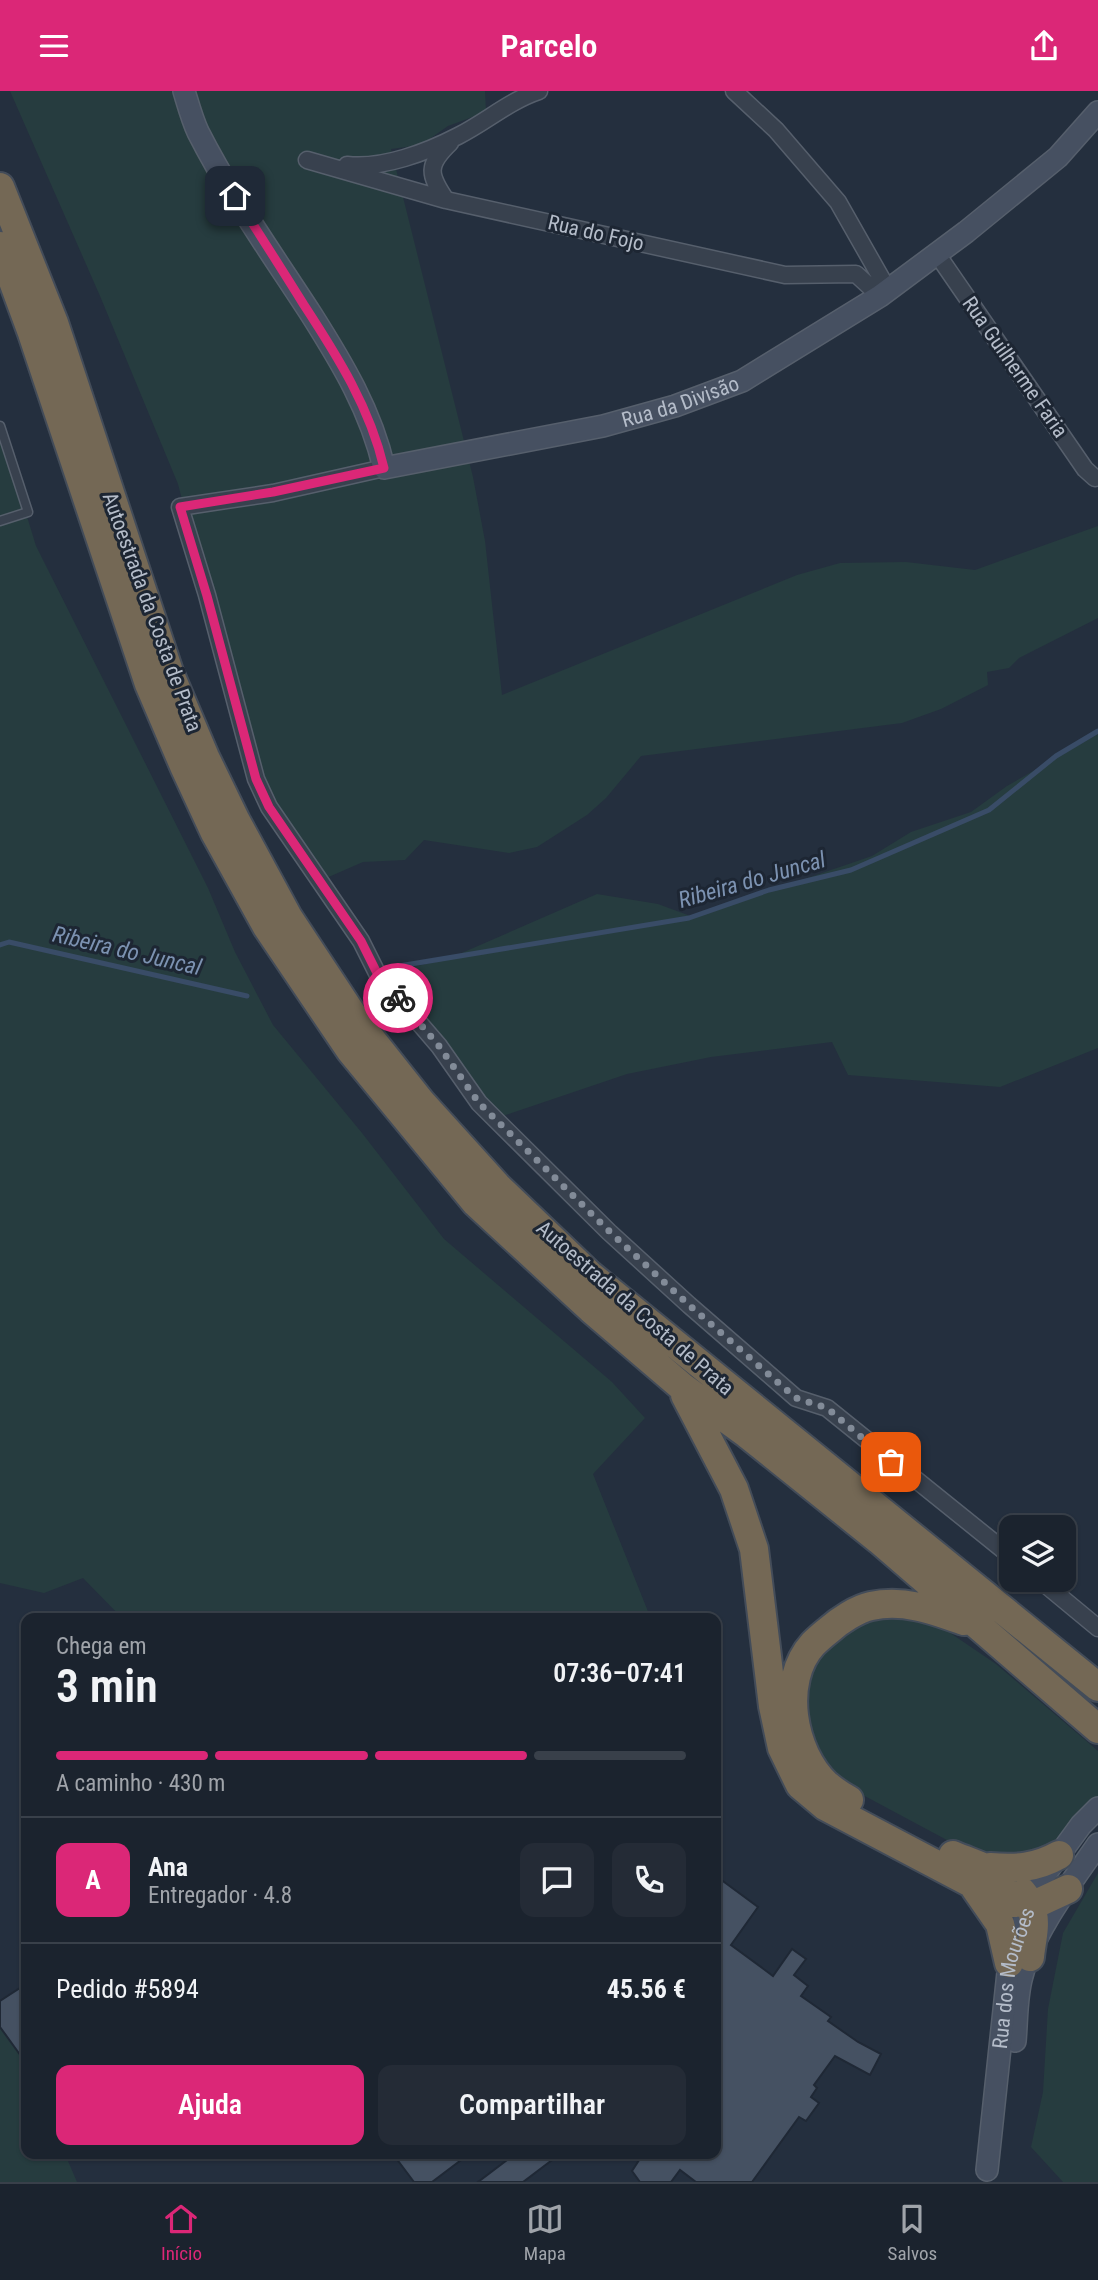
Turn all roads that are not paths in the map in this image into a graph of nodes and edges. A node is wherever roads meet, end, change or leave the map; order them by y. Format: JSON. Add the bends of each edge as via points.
{"nodes":[{"id":1,"x":184,"y":91,"type":"edge"},
{"id":2,"x":198,"y":91,"type":"edge"},
{"id":3,"x":539,"y":91,"type":"edge"},
{"id":4,"x":734,"y":91,"type":"edge"},
{"id":5,"x":1098,"y":112,"type":"edge"},
{"id":6,"x":457,"y":137,"type":"junction"},
{"id":7,"x":0,"y":187,"type":"edge"},
{"id":8,"x":235,"y":196,"type":"junction"},
{"id":9,"x":446,"y":200,"type":"junction"},
{"id":10,"x":0,"y":247,"type":"edge"},
{"id":11,"x":937,"y":254,"type":"junction"},
{"id":12,"x":884,"y":293,"type":"junction"},
{"id":13,"x":0,"y":426,"type":"edge"},
{"id":14,"x":384,"y":468,"type":"junction"},
{"id":15,"x":1097,"y":479,"type":"edge"},
{"id":16,"x":0,"y":521,"type":"edge"},
{"id":17,"x":681,"y":1386,"type":"junction"},
{"id":18,"x":999,"y":1547,"type":"edge"},
{"id":19,"x":1054,"y":1592,"type":"edge"},
{"id":20,"x":974,"y":1624,"type":"junction"},
{"id":21,"x":1098,"y":1628,"type":"edge"},
{"id":22,"x":1098,"y":1687,"type":"edge"},
{"id":23,"x":1098,"y":1729,"type":"edge"},
{"id":24,"x":1098,"y":1808,"type":"edge"},
{"id":25,"x":1098,"y":1844,"type":"edge"},
{"id":26,"x":1059,"y":1855,"type":"junction"},
{"id":27,"x":976,"y":1875,"type":"junction"},
{"id":28,"x":1068,"y":1889,"type":"junction"},
{"id":29,"x":1030,"y":1904,"type":"junction"},
{"id":30,"x":1019,"y":1960,"type":"junction"},
{"id":31,"x":985,"y":2176,"type":"edge"}],
"edges":[{"from":1,"to":8,"type":"street","via":[[197,129]]},
{"from":2,"to":8,"type":"street"},
{"from":3,"to":6,"type":"street"},
{"from":4,"to":12,"type":"street","via":[[776,130],[838,202]]},
{"from":5,"to":11,"type":"street","name":"Rua da Divisão","via":[[1058,157]]},
{"from":6,"to":9,"type":"street","via":[[436,156],[431,171]]},
{"from":6,"to":9,"type":"street","name":"Rua do Fojo","via":[[362,167],[307,160]]},
{"from":7,"to":22,"type":"highway","name":"Autoestrada da Costa de Prata","via":[[54,323],[174,684],[236,821],[288,917],[356,1020],[421,1103],[497,1186],[590,1275]]},
{"from":8,"to":14,"type":"street","via":[[349,376]]},
{"from":9,"to":12,"type":"street","name":"Rua do Fojo","via":[[785,275],[856,274]]},
{"from":10,"to":17,"type":"highway","name":"Autoestrada da Costa de Prata","via":[[149,684],[215,833],[267,927],[350,1050],[476,1203]]},
{"from":11,"to":12,"type":"street","name":"Rua da Divisão"},
{"from":11,"to":15,"type":"street","name":"Rua Guilherme Faria","via":[[1085,469]]},
{"from":12,"to":14,"type":"street","name":"Rua da Divisão","via":[[742,381],[675,406],[603,426]]},
{"from":13,"to":16,"type":"lane","via":[[28,512]]},
{"from":14,"to":18,"type":"street","name":"Rua da Divisão","via":[[180,507],[256,779],[269,807],[361,941],[378,975],[439,1046],[479,1103],[659,1278],[796,1398],[827,1408]]},
{"from":17,"to":20,"type":"highway","name":"Autoestrada da Costa de Prata","via":[[879,1540]]},
{"from":17,"to":27,"type":"highway","via":[[734,1489],[754,1549],[773,1706],[782,1748],[800,1785],[825,1806]]},
{"from":19,"to":21,"type":"street"},
{"from":20,"to":23,"type":"highway","name":"Autoestrada da Costa de Prata"},
{"from":20,"to":27,"type":"highway","via":[[905,1603],[869,1606],[811,1645],[798,1673],[793,1701],[796,1733],[808,1762],[827,1784],[944,1851]]},
{"from":24,"to":26,"type":"street","name":"Rua dos Mourões"},
{"from":25,"to":28,"type":"street","name":"Rua dos Mourões"},
{"from":26,"to":27,"type":"highway","via":[[1046,1862]]},
{"from":26,"to":29,"type":"street","name":"Rua dos Mourões"},
{"from":27,"to":29,"type":"highway","via":[[1009,1903]]},
{"from":27,"to":30,"type":"highway"},
{"from":28,"to":29,"type":"highway"},
{"from":28,"to":30,"type":"street","name":"Rua dos Mourões"},
{"from":29,"to":30,"type":"highway","via":[[1034,1925]]},
{"from":30,"to":31,"type":"street","name":"Rua dos Mourões"}]}
